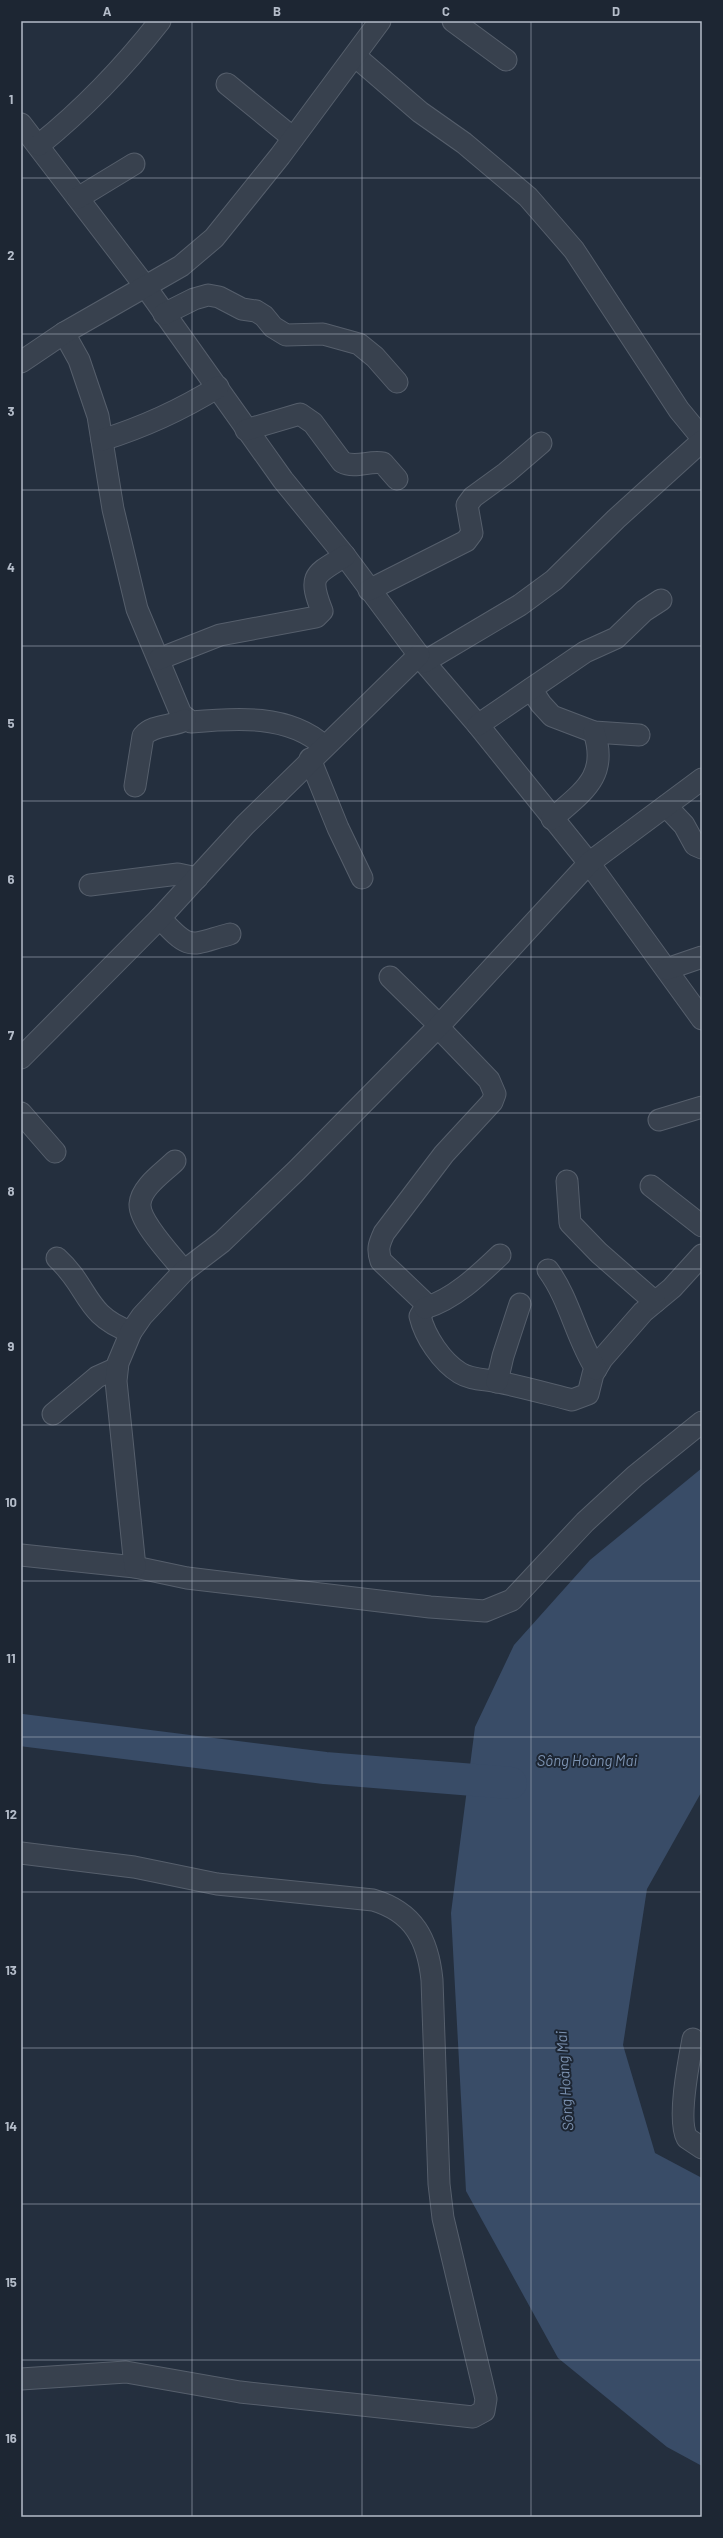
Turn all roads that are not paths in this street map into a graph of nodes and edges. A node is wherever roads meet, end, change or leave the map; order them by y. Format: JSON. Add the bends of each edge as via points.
{"nodes":[{"id":1,"x":160,"y":21,"type":"edge"},
{"id":2,"x":453,"y":21,"type":"edge"},
{"id":3,"x":372,"y":24,"type":"edge"},
{"id":4,"x":355,"y":56,"type":"junction"},
{"id":5,"x":506,"y":60,"type":"dead end"},
{"id":6,"x":227,"y":84,"type":"dead end"},
{"id":7,"x":21,"y":124,"type":"edge"},
{"id":8,"x":293,"y":138,"type":"junction"},
{"id":9,"x":39,"y":145,"type":"junction"},
{"id":10,"x":134,"y":164,"type":"dead end"},
{"id":11,"x":78,"y":198,"type":"junction"},
{"id":12,"x":145,"y":286,"type":"junction"},
{"id":13,"x":164,"y":314,"type":"junction"},
{"id":14,"x":64,"y":333,"type":"junction"},
{"id":15,"x":21,"y":362,"type":"edge"},
{"id":16,"x":396,"y":382,"type":"dead end"},
{"id":17,"x":218,"y":387,"type":"junction"},
{"id":18,"x":246,"y":430,"type":"junction"},
{"id":19,"x":102,"y":440,"type":"junction"},
{"id":20,"x":702,"y":440,"type":"edge"},
{"id":21,"x":542,"y":443,"type":"dead end"},
{"id":22,"x":397,"y":479,"type":"dead end"},
{"id":23,"x":345,"y":556,"type":"junction"},
{"id":24,"x":369,"y":590,"type":"junction"},
{"id":25,"x":661,"y":600,"type":"dead end"},
{"id":26,"x":421,"y":658,"type":"junction"},
{"id":27,"x":158,"y":659,"type":"junction"},
{"id":28,"x":531,"y":689,"type":"junction"},
{"id":29,"x":185,"y":720,"type":"junction"},
{"id":30,"x":478,"y":725,"type":"junction"},
{"id":31,"x":594,"y":732,"type":"junction"},
{"id":32,"x":639,"y":735,"type":"dead end"},
{"id":33,"x":317,"y":753,"type":"junction"},
{"id":34,"x":702,"y":779,"type":"edge"},
{"id":35,"x":135,"y":786,"type":"dead end"},
{"id":36,"x":666,"y":806,"type":"junction"},
{"id":37,"x":552,"y":819,"type":"junction"},
{"id":38,"x":702,"y":848,"type":"edge"},
{"id":39,"x":589,"y":863,"type":"junction"},
{"id":40,"x":197,"y":878,"type":"junction"},
{"id":41,"x":362,"y":878,"type":"dead end"},
{"id":42,"x":90,"y":885,"type":"dead end"},
{"id":43,"x":160,"y":918,"type":"junction"},
{"id":44,"x":230,"y":934,"type":"dead end"},
{"id":45,"x":702,"y":957,"type":"edge"},
{"id":46,"x":667,"y":969,"type":"junction"},
{"id":47,"x":390,"y":977,"type":"dead end"},
{"id":48,"x":702,"y":1018,"type":"edge"},
{"id":49,"x":439,"y":1027,"type":"junction"},
{"id":50,"x":21,"y":1058,"type":"edge"},
{"id":51,"x":702,"y":1107,"type":"edge"},
{"id":52,"x":21,"y":1113,"type":"edge"},
{"id":53,"x":659,"y":1120,"type":"dead end"},
{"id":54,"x":55,"y":1152,"type":"dead end"},
{"id":55,"x":175,"y":1161,"type":"dead end"},
{"id":56,"x":567,"y":1181,"type":"dead end"},
{"id":57,"x":651,"y":1186,"type":"dead end"},
{"id":58,"x":702,"y":1226,"type":"edge"},
{"id":59,"x":500,"y":1255,"type":"dead end"},
{"id":60,"x":702,"y":1255,"type":"edge"},
{"id":61,"x":57,"y":1258,"type":"dead end"},
{"id":62,"x":548,"y":1270,"type":"dead end"},
{"id":63,"x":184,"y":1272,"type":"junction"},
{"id":64,"x":655,"y":1302,"type":"junction"},
{"id":65,"x":520,"y":1304,"type":"dead end"},
{"id":66,"x":425,"y":1308,"type":"junction"},
{"id":67,"x":132,"y":1332,"type":"junction"},
{"id":68,"x":117,"y":1368,"type":"junction"},
{"id":69,"x":596,"y":1369,"type":"junction"},
{"id":70,"x":497,"y":1382,"type":"junction"},
{"id":71,"x":53,"y":1414,"type":"dead end"},
{"id":72,"x":702,"y":1422,"type":"edge"},
{"id":73,"x":21,"y":1555,"type":"edge"},
{"id":74,"x":135,"y":1567,"type":"junction"},
{"id":75,"x":21,"y":1853,"type":"edge"},
{"id":76,"x":692,"y":2039,"type":"dead end"},
{"id":77,"x":702,"y":2148,"type":"edge"},
{"id":78,"x":21,"y":2379,"type":"edge"}],
"edges":[{"from":1,"to":9,"type":"street","via":[[126,64],[71,119]]},
{"from":2,"to":5,"type":"street"},
{"from":3,"to":4,"type":"street"},
{"from":4,"to":8,"type":"street"},
{"from":4,"to":20,"type":"street","via":[[420,112],[464,143],[528,197],[574,250],[662,386]]},
{"from":6,"to":8,"type":"street"},
{"from":7,"to":9,"type":"street"},
{"from":8,"to":12,"type":"street","via":[[214,238],[181,266]]},
{"from":9,"to":11,"type":"street"},
{"from":10,"to":11,"type":"street"},
{"from":11,"to":12,"type":"street"},
{"from":12,"to":13,"type":"street"},
{"from":12,"to":14,"type":"street"},
{"from":13,"to":16,"type":"street","via":[[208,295],[219,297],[242,309],[264,316],[273,327],[286,335],[323,334],[360,344],[375,356]]},
{"from":13,"to":17,"type":"street"},
{"from":14,"to":15,"type":"street"},
{"from":14,"to":19,"type":"street","via":[[89,387]]},
{"from":17,"to":18,"type":"street"},
{"from":17,"to":19,"type":"street","via":[[178,411]]},
{"from":18,"to":22,"type":"street","via":[[300,414],[313,423],[342,462],[349,466],[375,461],[384,463]]},
{"from":18,"to":23,"type":"street","via":[[314,520]]},
{"from":19,"to":27,"type":"street","via":[[113,509],[129,582],[137,609]]},
{"from":20,"to":26,"type":"street","via":[[549,584],[520,605]]},
{"from":21,"to":24,"type":"street","via":[[467,505],[472,533],[466,541]]},
{"from":23,"to":24,"type":"street"},
{"from":23,"to":27,"type":"street","via":[[315,578],[313,585],[322,611],[316,617],[220,635]]},
{"from":24,"to":26,"type":"street"},
{"from":25,"to":28,"type":"street","via":[[616,638],[585,652]]},
{"from":26,"to":30,"type":"street"},
{"from":26,"to":33,"type":"street"},
{"from":27,"to":29,"type":"street"},
{"from":28,"to":30,"type":"street"},
{"from":28,"to":31,"type":"street","via":[[552,716]]},
{"from":29,"to":33,"type":"street","via":[[253,720],[304,730]]},
{"from":29,"to":35,"type":"street","via":[[151,730],[143,736]]},
{"from":30,"to":37,"type":"street"},
{"from":31,"to":32,"type":"street"},
{"from":31,"to":37,"type":"street","via":[[598,744],[597,772],[581,793]]},
{"from":33,"to":40,"type":"street"},
{"from":33,"to":41,"type":"street","via":[[338,828]]},
{"from":34,"to":36,"type":"street"},
{"from":36,"to":38,"type":"street","via":[[684,824],[695,846]]},
{"from":36,"to":39,"type":"street"},
{"from":37,"to":39,"type":"street"},
{"from":39,"to":46,"type":"street"},
{"from":39,"to":49,"type":"street"},
{"from":40,"to":42,"type":"street","via":[[178,874]]},
{"from":40,"to":43,"type":"street"},
{"from":43,"to":44,"type":"street","via":[[186,943],[194,945]]},
{"from":43,"to":50,"type":"street"},
{"from":45,"to":46,"type":"street"},
{"from":46,"to":48,"type":"street"},
{"from":47,"to":49,"type":"street"},
{"from":49,"to":63,"type":"street","via":[[296,1171],[222,1242]]},
{"from":49,"to":66,"type":"street","via":[[489,1080],[496,1094],[492,1102],[444,1154],[378,1244],[381,1261],[421,1296]]},
{"from":51,"to":53,"type":"street"},
{"from":52,"to":54,"type":"street"},
{"from":55,"to":63,"type":"street","via":[[148,1187],[140,1204],[150,1228]]},
{"from":56,"to":64,"type":"street","via":[[570,1223],[621,1274]]},
{"from":57,"to":58,"type":"street"},
{"from":59,"to":66,"type":"street","via":[[454,1294]]},
{"from":60,"to":64,"type":"street","via":[[672,1288]]},
{"from":61,"to":67,"type":"street","via":[[77,1280],[94,1310],[115,1326]]},
{"from":62,"to":69,"type":"street","via":[[557,1282],[583,1347]]},
{"from":63,"to":67,"type":"street","via":[[142,1316]]},
{"from":64,"to":69,"type":"street","via":[[643,1312]]},
{"from":65,"to":70,"type":"street"},
{"from":66,"to":70,"type":"street","via":[[420,1316],[422,1324],[442,1357],[460,1373]]},
{"from":67,"to":68,"type":"street","via":[[123,1346]]},
{"from":68,"to":71,"type":"street","via":[[97,1377]]},
{"from":68,"to":74,"type":"street","via":[[118,1412],[131,1511]]},
{"from":69,"to":70,"type":"street","via":[[588,1394],[572,1400]]},
{"from":72,"to":74,"type":"street","via":[[635,1476],[585,1522],[512,1600],[485,1611],[430,1607],[187,1578]]},
{"from":73,"to":74,"type":"street"},
{"from":75,"to":78,"type":"street","via":[[134,1867],[217,1884],[373,1900],[389,1905],[414,1926],[429,1956],[432,1980],[439,2184],[443,2218],[484,2382],[486,2407],[482,2414],[473,2417],[240,2392],[126,2372]]},
{"from":76,"to":77,"type":"street","via":[[683,2119],[687,2138]]}]}
